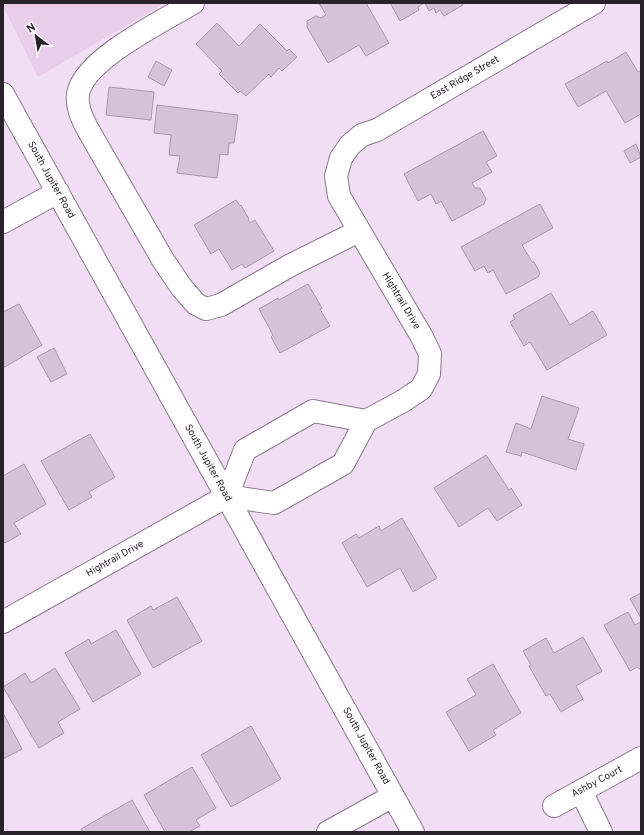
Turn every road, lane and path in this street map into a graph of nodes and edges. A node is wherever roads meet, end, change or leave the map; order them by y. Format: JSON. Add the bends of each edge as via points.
{"nodes":[{"id":1,"x":193,"y":3,"type":"edge"},
{"id":2,"x":594,"y":3,"type":"edge"},
{"id":3,"x":3,"y":94,"type":"edge"},
{"id":4,"x":341,"y":158,"type":"joint"},
{"id":5,"x":58,"y":192,"type":"junction"},
{"id":6,"x":3,"y":222,"type":"edge"},
{"id":7,"x":359,"y":231,"type":"junction"},
{"id":8,"x":366,"y":421,"type":"junction"},
{"id":9,"x":227,"y":496,"type":"junction"},
{"id":10,"x":3,"y":622,"type":"edge"},
{"id":11,"x":641,"y":758,"type":"edge"},
{"id":12,"x":581,"y":791,"type":"junction"},
{"id":13,"x":393,"y":796,"type":"junction"},
{"id":14,"x":554,"y":806,"type":"dead end"},
{"id":15,"x":328,"y":832,"type":"edge"},
{"id":16,"x":413,"y":832,"type":"edge"},
{"id":17,"x":601,"y":832,"type":"edge"}],
"edges":[{"from":1,"to":7,"type":"street","via":[[106,56],[89,73],[79,89],[78,101],[80,114],[87,128],[163,260],[182,288],[196,304],[206,308],[221,305],[289,266]]},
{"from":2,"to":4,"type":"street","name":"East Ridge Street","via":[[377,130],[362,135],[350,144]]},
{"from":3,"to":5,"type":"street","name":"South Jupiter Road"},
{"from":4,"to":7,"type":"street","name":"Hightrail Drive","via":[[336,176],[339,196]]},
{"from":5,"to":6,"type":"street"},
{"from":5,"to":9,"type":"street","name":"South Jupiter Road"},
{"from":7,"to":8,"type":"street","name":"Hightrail Drive","via":[[430,354],[429,374],[421,389]]},
{"from":8,"to":9,"type":"street","via":[[343,464],[274,503]]},
{"from":8,"to":9,"type":"street","via":[[313,411],[245,450]]},
{"from":9,"to":10,"type":"street","name":"Hightrail Drive"},
{"from":9,"to":13,"type":"street","name":"South Jupiter Road"},
{"from":11,"to":12,"type":"street","name":"Ashby Court"},
{"from":12,"to":14,"type":"street","name":"Ashby Court"},
{"from":12,"to":17,"type":"street"},
{"from":13,"to":15,"type":"street"},
{"from":13,"to":16,"type":"street","name":"South Jupiter Road"}]}
